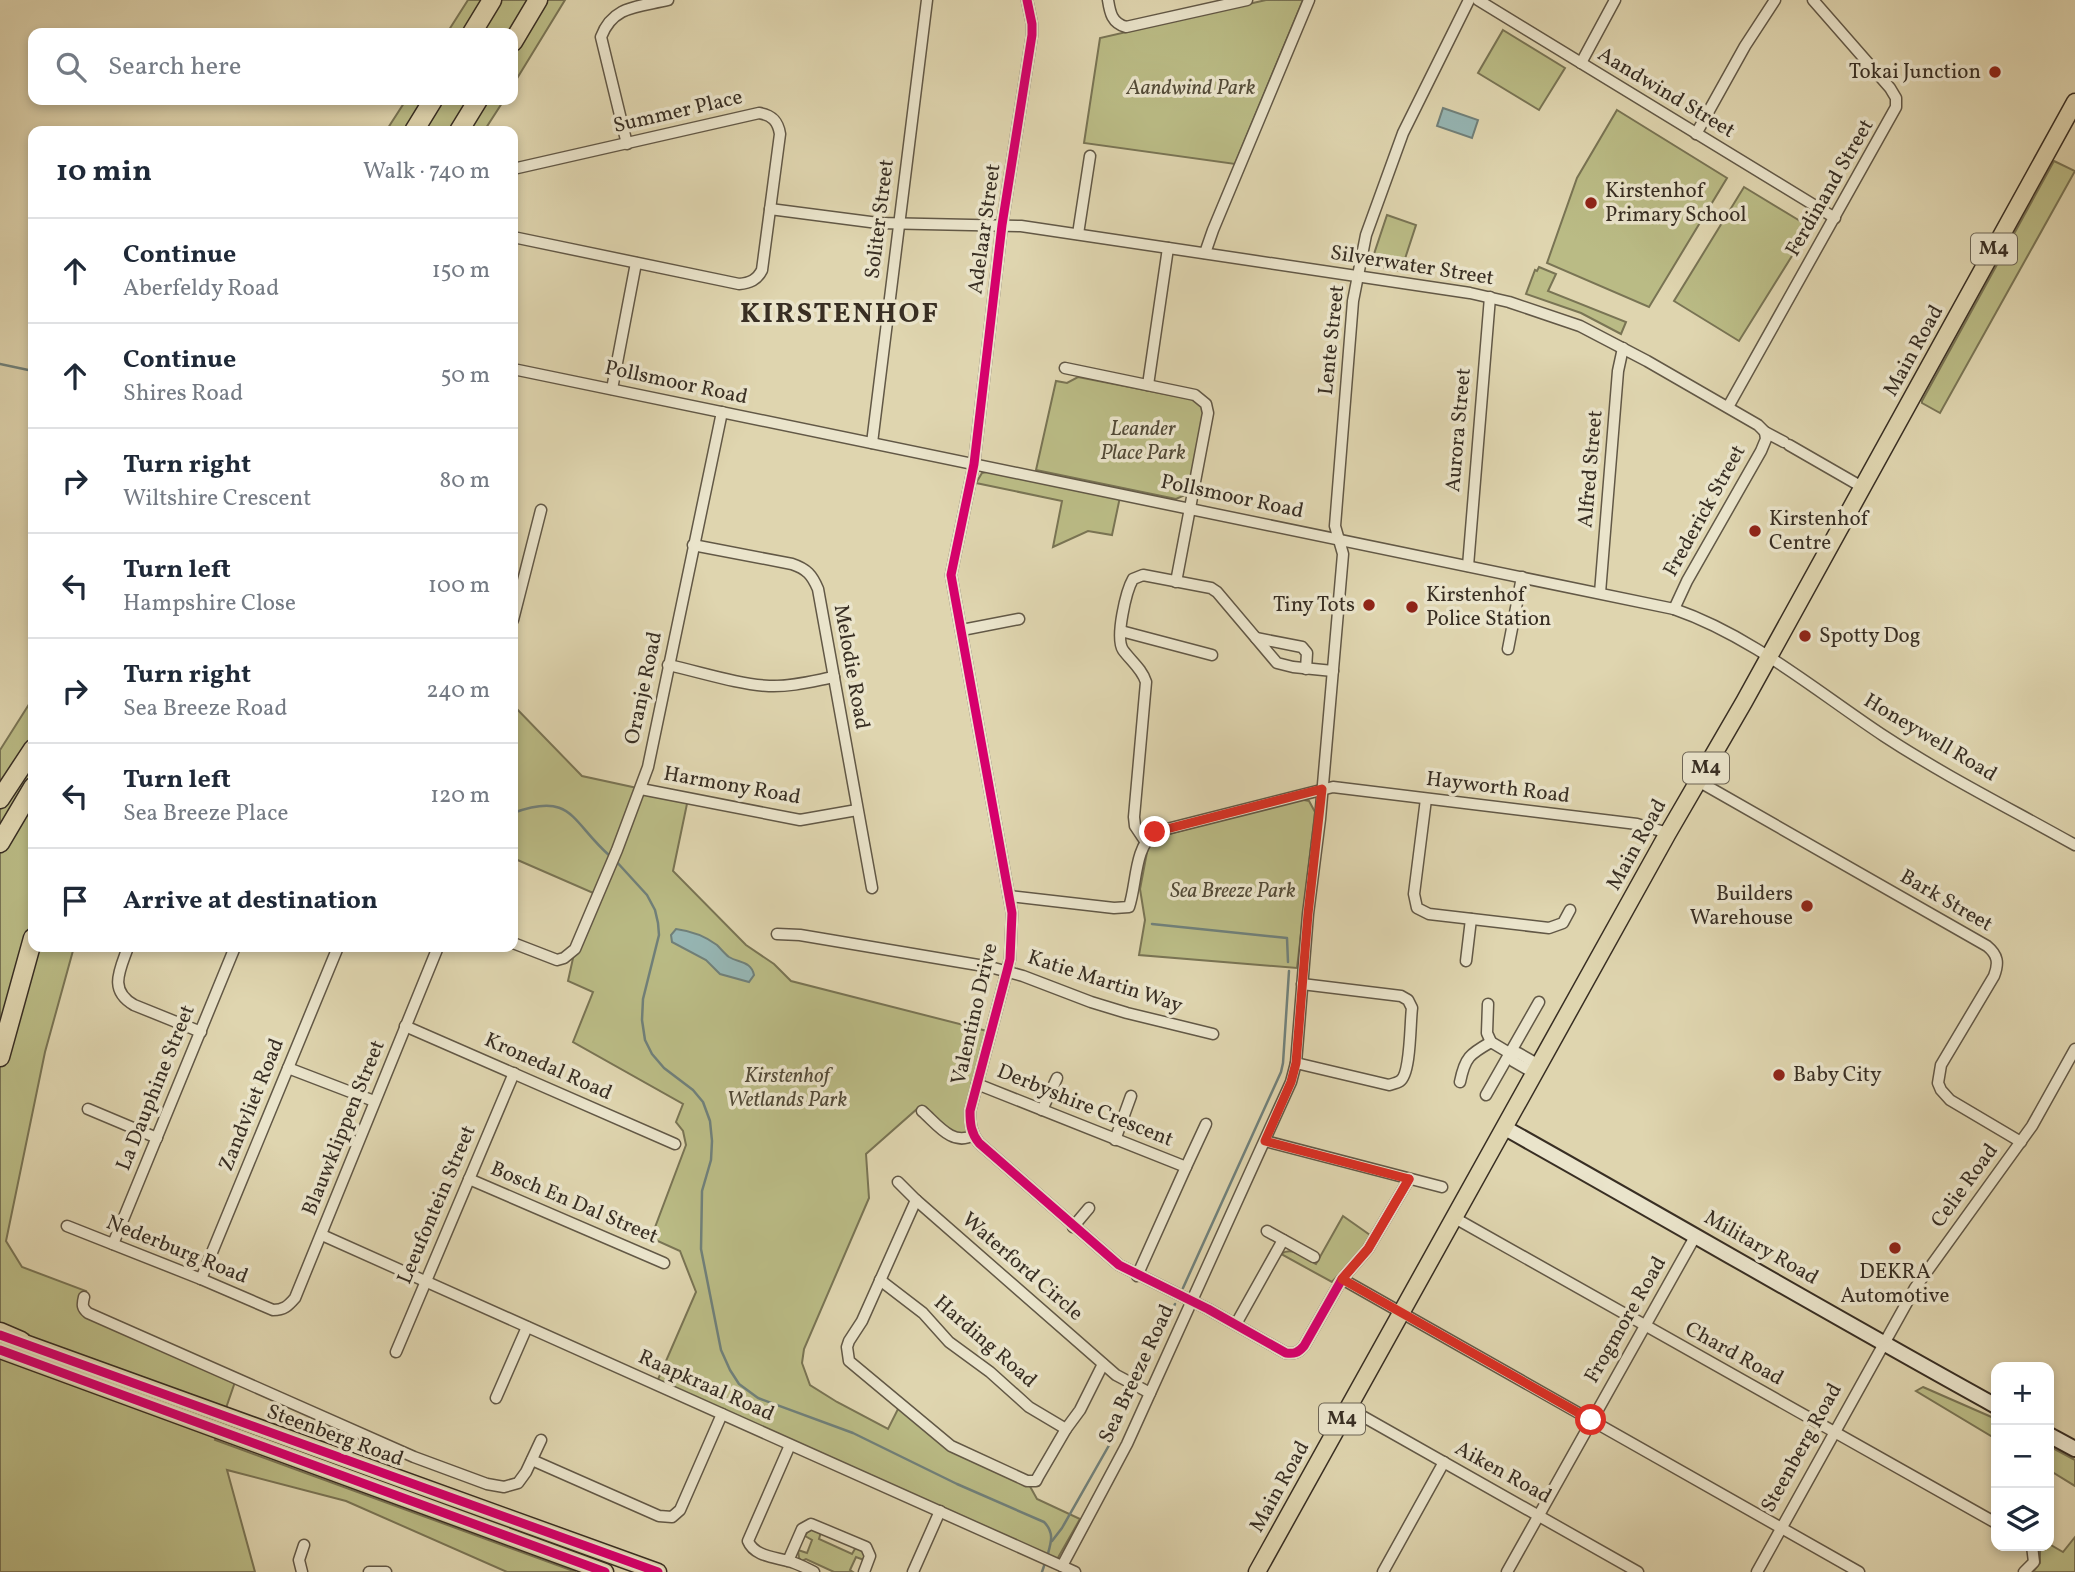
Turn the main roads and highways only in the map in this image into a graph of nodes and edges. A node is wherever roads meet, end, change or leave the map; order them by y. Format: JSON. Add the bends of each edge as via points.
{"nodes":[{"id":1,"x":492,"y":0,"type":"edge"},
{"id":2,"x":538,"y":0,"type":"edge"},
{"id":3,"x":475,"y":28,"type":"edge"},
{"id":4,"x":518,"y":34,"type":"edge"},
{"id":5,"x":2075,"y":102,"type":"edge"},
{"id":6,"x":430,"y":105,"type":"edge"},
{"id":7,"x":475,"y":105,"type":"edge"},
{"id":8,"x":417,"y":126,"type":"edge"},
{"id":9,"x":462,"y":126,"type":"edge"},
{"id":10,"x":28,"y":757,"type":"edge"},
{"id":11,"x":28,"y":796,"type":"edge"},
{"id":12,"x":0,"y":799,"type":"edge"},
{"id":13,"x":0,"y":843,"type":"edge"},
{"id":14,"x":29,"y":952,"type":"edge"},
{"id":15,"x":0,"y":1057,"type":"edge"},
{"id":16,"x":1505,"y":1128,"type":"junction"},
{"id":17,"x":0,"y":1333,"type":"edge"},
{"id":18,"x":21,"y":1341,"type":"joint"},
{"id":19,"x":0,"y":1350,"type":"edge"},
{"id":20,"x":1991,"y":1403,"type":"edge"},
{"id":21,"x":2054,"y":1438,"type":"edge"},
{"id":22,"x":2075,"y":1450,"type":"edge"},
{"id":23,"x":604,"y":1572,"type":"edge"},
{"id":24,"x":658,"y":1572,"type":"edge"},
{"id":25,"x":1257,"y":1572,"type":"edge"}],
"edges":[{"from":1,"to":3,"type":"highway"},
{"from":2,"to":4,"type":"highway"},
{"from":5,"to":16,"type":"main road","name":"Main Road","number":"M4"},
{"from":6,"to":8,"type":"highway"},
{"from":7,"to":9,"type":"highway"},
{"from":10,"to":12,"type":"highway"},
{"from":11,"to":13,"type":"highway"},
{"from":14,"to":15,"type":"highway"},
{"from":16,"to":20,"type":"main road","name":"Military Road"},
{"from":16,"to":25,"type":"main road","name":"Main Road","number":"M4"},
{"from":17,"to":18,"type":"highway"},
{"from":18,"to":24,"type":"main road","name":"Steenberg Road"},
{"from":19,"to":23,"type":"main road","name":"Steenberg Road"},
{"from":21,"to":22,"type":"main road"}]}
